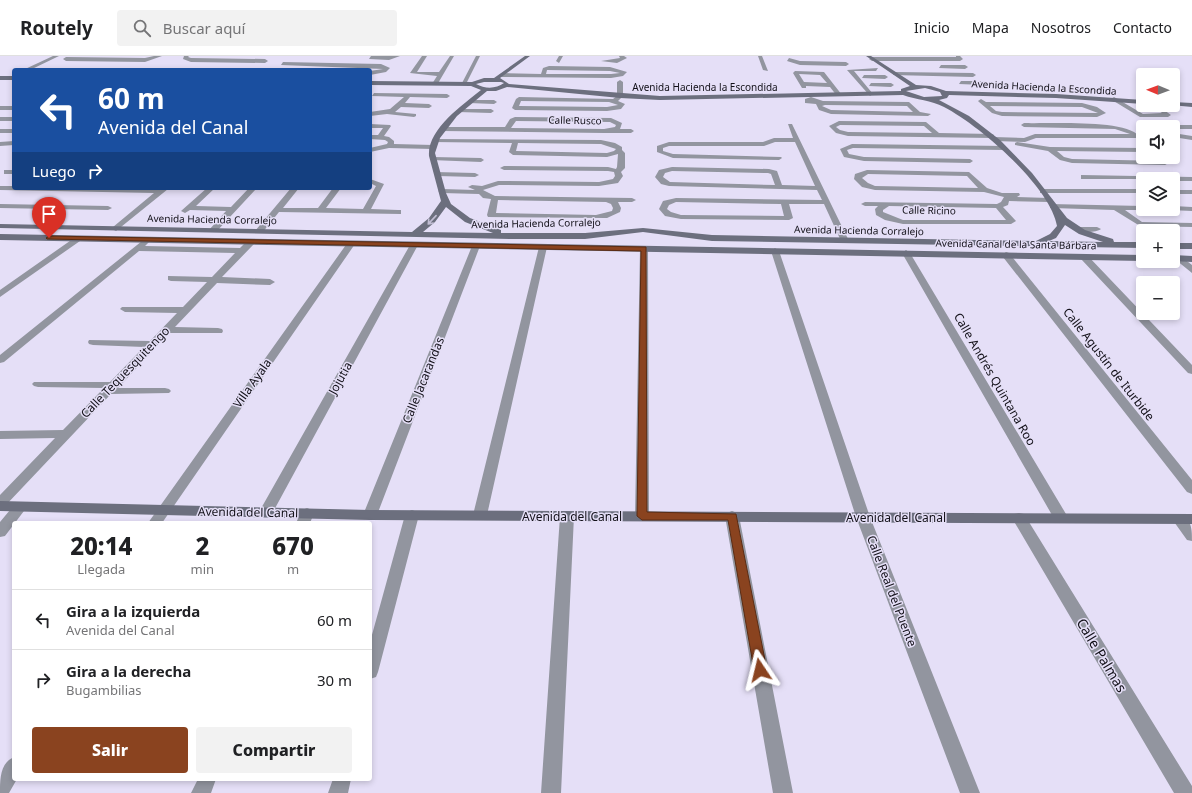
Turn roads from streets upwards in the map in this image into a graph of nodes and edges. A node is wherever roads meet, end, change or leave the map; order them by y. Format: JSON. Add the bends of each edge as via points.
{"nodes":[{"id":1,"x":57,"y":56,"type":"edge"},
{"id":2,"x":80,"y":56,"type":"edge"},
{"id":3,"x":398,"y":56,"type":"edge"},
{"id":4,"x":425,"y":56,"type":"edge"},
{"id":5,"x":452,"y":56,"type":"edge"},
{"id":6,"x":478,"y":56,"type":"edge"},
{"id":7,"x":528,"y":56,"type":"edge"},
{"id":8,"x":760,"y":56,"type":"edge"},
{"id":9,"x":800,"y":56,"type":"edge"},
{"id":10,"x":958,"y":56,"type":"edge"},
{"id":11,"x":186,"y":57,"type":"edge"},
{"id":12,"x":292,"y":57,"type":"dead end"},
{"id":13,"x":786,"y":57,"type":"edge"},
{"id":14,"x":793,"y":57,"type":"edge"},
{"id":15,"x":834,"y":57,"type":"edge"},
{"id":16,"x":870,"y":57,"type":"edge"},
{"id":17,"x":155,"y":58,"type":"edge"},
{"id":18,"x":365,"y":58,"type":"dead end"},
{"id":19,"x":389,"y":58,"type":"junction"},
{"id":20,"x":66,"y":59,"type":"dead end"},
{"id":21,"x":74,"y":59,"type":"junction"},
{"id":22,"x":265,"y":59,"type":"edge"},
{"id":23,"x":406,"y":59,"type":"dead end"},
{"id":24,"x":558,"y":59,"type":"edge"},
{"id":25,"x":623,"y":59,"type":"edge"},
{"id":26,"x":178,"y":61,"type":"dead end"},
{"id":27,"x":567,"y":61,"type":"dead end"},
{"id":28,"x":596,"y":61,"type":"dead end"},
{"id":29,"x":308,"y":64,"type":"junction"},
{"id":30,"x":839,"y":64,"type":"junction"},
{"id":31,"x":846,"y":64,"type":"dead end"},
{"id":32,"x":392,"y":66,"type":"dead end"},
{"id":33,"x":884,"y":67,"type":"junction"},
{"id":34,"x":899,"y":67,"type":"dead end"},
{"id":35,"x":936,"y":67,"type":"dead end"},
{"id":36,"x":965,"y":67,"type":"dead end"},
{"id":37,"x":30,"y":68,"type":"edge"},
{"id":38,"x":304,"y":68,"type":"edge"},
{"id":39,"x":358,"y":68,"type":"edge"},
{"id":40,"x":372,"y":69,"type":"edge"},
{"id":41,"x":876,"y":69,"type":"dead end"},
{"id":42,"x":383,"y":70,"type":"junction"},
{"id":43,"x":766,"y":70,"type":"dead end"},
{"id":44,"x":624,"y":72,"type":"dead end"},
{"id":45,"x":372,"y":73,"type":"edge"},
{"id":46,"x":440,"y":74,"type":"junction"},
{"id":47,"x":895,"y":74,"type":"junction"},
{"id":48,"x":973,"y":75,"type":"dead end"},
{"id":49,"x":502,"y":76,"type":"junction"},
{"id":50,"x":855,"y":76,"type":"junction"},
{"id":51,"x":12,"y":77,"type":"edge"},
{"id":52,"x":885,"y":77,"type":"dead end"},
{"id":53,"x":0,"y":78,"type":"edge"},
{"id":54,"x":496,"y":79,"type":"junction"},
{"id":55,"x":620,"y":82,"type":"dead end"},
{"id":56,"x":908,"y":82,"type":"junction"},
{"id":57,"x":372,"y":83,"type":"edge"},
{"id":58,"x":383,"y":83,"type":"junction"},
{"id":59,"x":938,"y":83,"type":"dead end"},
{"id":60,"x":953,"y":83,"type":"dead end"},
{"id":61,"x":983,"y":83,"type":"dead end"},
{"id":62,"x":435,"y":84,"type":"junction"},
{"id":63,"x":463,"y":84,"type":"junction"},
{"id":64,"x":473,"y":84,"type":"junction"},
{"id":65,"x":570,"y":84,"type":"dead end"},
{"id":66,"x":507,"y":85,"type":"junction"},
{"id":67,"x":832,"y":85,"type":"junction"},
{"id":68,"x":862,"y":85,"type":"junction"},
{"id":69,"x":892,"y":85,"type":"dead end"},
{"id":70,"x":516,"y":86,"type":"junction"},
{"id":71,"x":915,"y":87,"type":"junction"},
{"id":72,"x":486,"y":89,"type":"junction"},
{"id":73,"x":945,"y":92,"type":"junction"},
{"id":74,"x":904,"y":93,"type":"junction"},
{"id":75,"x":870,"y":94,"type":"junction"},
{"id":76,"x":374,"y":95,"type":"junction"},
{"id":77,"x":839,"y":95,"type":"junction"},
{"id":78,"x":408,"y":96,"type":"junction"},
{"id":79,"x":447,"y":96,"type":"dead end"},
{"id":80,"x":620,"y":96,"type":"junction"},
{"id":81,"x":1056,"y":96,"type":"junction"},
{"id":82,"x":810,"y":97,"type":"junction"},
{"id":83,"x":372,"y":98,"type":"edge"},
{"id":84,"x":932,"y":99,"type":"junction"},
{"id":85,"x":1114,"y":100,"type":"junction"},
{"id":86,"x":615,"y":101,"type":"junction"},
{"id":87,"x":471,"y":102,"type":"junction"},
{"id":88,"x":494,"y":102,"type":"dead end"},
{"id":89,"x":1136,"y":102,"type":"edge"},
{"id":90,"x":400,"y":105,"type":"junction"},
{"id":91,"x":1068,"y":105,"type":"junction"},
{"id":92,"x":1189,"y":105,"type":"edge"},
{"id":93,"x":429,"y":106,"type":"dead end"},
{"id":94,"x":0,"y":108,"type":"edge"},
{"id":95,"x":12,"y":108,"type":"edge"},
{"id":96,"x":820,"y":108,"type":"junction"},
{"id":97,"x":1192,"y":108,"type":"edge"},
{"id":98,"x":460,"y":111,"type":"junction"},
{"id":99,"x":490,"y":111,"type":"dead end"},
{"id":100,"x":1164,"y":112,"type":"edge"},
{"id":101,"x":389,"y":113,"type":"junction"},
{"id":102,"x":918,"y":113,"type":"junction"},
{"id":103,"x":372,"y":114,"type":"edge"},
{"id":104,"x":928,"y":114,"type":"dead end"},
{"id":105,"x":414,"y":115,"type":"dead end"},
{"id":106,"x":0,"y":119,"type":"edge"},
{"id":107,"x":12,"y":119,"type":"edge"},
{"id":108,"x":826,"y":120,"type":"dead end"},
{"id":109,"x":790,"y":125,"type":"dead end"},
{"id":110,"x":372,"y":126,"type":"edge"},
{"id":111,"x":833,"y":127,"type":"junction"},
{"id":112,"x":1180,"y":127,"type":"edge"},
{"id":113,"x":1192,"y":127,"type":"edge"},
{"id":114,"x":442,"y":129,"type":"junction"},
{"id":115,"x":491,"y":129,"type":"junction"},
{"id":116,"x":507,"y":130,"type":"junction"},
{"id":117,"x":0,"y":131,"type":"edge"},
{"id":118,"x":12,"y":131,"type":"edge"},
{"id":119,"x":608,"y":131,"type":"junction"},
{"id":120,"x":631,"y":131,"type":"dead end"},
{"id":121,"x":937,"y":135,"type":"junction"},
{"id":122,"x":1035,"y":136,"type":"junction"},
{"id":123,"x":1180,"y":136,"type":"edge"},
{"id":124,"x":372,"y":137,"type":"edge"},
{"id":125,"x":380,"y":137,"type":"junction"},
{"id":126,"x":1192,"y":138,"type":"edge"},
{"id":127,"x":798,"y":140,"type":"junction"},
{"id":128,"x":485,"y":141,"type":"junction"},
{"id":129,"x":516,"y":141,"type":"junction"},
{"id":130,"x":997,"y":142,"type":"junction"},
{"id":131,"x":0,"y":144,"type":"edge"},
{"id":132,"x":12,"y":144,"type":"edge"},
{"id":133,"x":390,"y":144,"type":"junction"},
{"id":134,"x":434,"y":144,"type":"junction"},
{"id":135,"x":764,"y":144,"type":"junction"},
{"id":136,"x":946,"y":147,"type":"junction"},
{"id":137,"x":372,"y":149,"type":"edge"},
{"id":138,"x":1050,"y":149,"type":"junction"},
{"id":139,"x":619,"y":150,"type":"junction"},
{"id":140,"x":1136,"y":150,"type":"edge"},
{"id":141,"x":770,"y":158,"type":"junction"},
{"id":142,"x":779,"y":158,"type":"dead end"},
{"id":143,"x":433,"y":159,"type":"junction"},
{"id":144,"x":481,"y":160,"type":"dead end"},
{"id":145,"x":958,"y":161,"type":"junction"},
{"id":146,"x":970,"y":161,"type":"dead end"},
{"id":147,"x":1136,"y":163,"type":"edge"},
{"id":148,"x":438,"y":174,"type":"junction"},
{"id":149,"x":475,"y":174,"type":"dead end"},
{"id":150,"x":618,"y":174,"type":"junction"},
{"id":151,"x":1192,"y":178,"type":"edge"},
{"id":152,"x":372,"y":182,"type":"edge"},
{"id":153,"x":498,"y":183,"type":"junction"},
{"id":154,"x":654,"y":184,"type":"dead end"},
{"id":155,"x":669,"y":184,"type":"junction"},
{"id":156,"x":779,"y":186,"type":"junction"},
{"id":157,"x":820,"y":188,"type":"junction"},
{"id":158,"x":1,"y":189,"type":"edge"},
{"id":159,"x":12,"y":189,"type":"edge"},
{"id":160,"x":442,"y":189,"type":"junction"},
{"id":161,"x":121,"y":190,"type":"joint"},
{"id":162,"x":163,"y":190,"type":"edge"},
{"id":163,"x":209,"y":190,"type":"edge"},
{"id":164,"x":250,"y":190,"type":"edge"},
{"id":165,"x":293,"y":190,"type":"edge"},
{"id":166,"x":336,"y":190,"type":"edge"},
{"id":167,"x":984,"y":190,"type":"junction"},
{"id":168,"x":1098,"y":190,"type":"junction"},
{"id":169,"x":1136,"y":191,"type":"edge"},
{"id":170,"x":1180,"y":192,"type":"edge"},
{"id":171,"x":1192,"y":192,"type":"edge"},
{"id":172,"x":1004,"y":197,"type":"junction"},
{"id":173,"x":495,"y":198,"type":"junction"},
{"id":174,"x":1048,"y":198,"type":"junction"},
{"id":175,"x":606,"y":200,"type":"junction"},
{"id":176,"x":632,"y":200,"type":"dead end"},
{"id":177,"x":657,"y":200,"type":"dead end"},
{"id":178,"x":676,"y":200,"type":"junction"},
{"id":179,"x":445,"y":201,"type":"junction"},
{"id":180,"x":784,"y":201,"type":"junction"},
{"id":181,"x":827,"y":202,"type":"junction"},
{"id":182,"x":865,"y":204,"type":"dead end"},
{"id":183,"x":888,"y":204,"type":"junction"},
{"id":184,"x":0,"y":206,"type":"edge"},
{"id":185,"x":998,"y":206,"type":"junction"},
{"id":186,"x":1115,"y":207,"type":"junction"},
{"id":187,"x":98,"y":208,"type":"junction"},
{"id":188,"x":108,"y":208,"type":"dead end"},
{"id":189,"x":1136,"y":208,"type":"edge"},
{"id":190,"x":1180,"y":208,"type":"edge"},
{"id":191,"x":232,"y":209,"type":"junction"},
{"id":192,"x":1192,"y":209,"type":"edge"},
{"id":193,"x":276,"y":210,"type":"junction"},
{"id":194,"x":320,"y":211,"type":"junction"},
{"id":195,"x":365,"y":212,"type":"junction"},
{"id":196,"x":398,"y":212,"type":"dead end"},
{"id":197,"x":1059,"y":215,"type":"junction"},
{"id":198,"x":1192,"y":225,"type":"edge"},
{"id":199,"x":0,"y":226,"type":"edge"},
{"id":200,"x":116,"y":228,"type":"junction"},
{"id":201,"x":1079,"y":229,"type":"junction"},
{"id":202,"x":1097,"y":229,"type":"dead end"},
{"id":203,"x":213,"y":230,"type":"junction"},
{"id":204,"x":259,"y":231,"type":"junction"},
{"id":205,"x":470,"y":235,"type":"junction"},
{"id":206,"x":512,"y":236,"type":"junction"},
{"id":207,"x":0,"y":237,"type":"edge"},
{"id":208,"x":77,"y":239,"type":"junction"},
{"id":209,"x":414,"y":239,"type":"junction"},
{"id":210,"x":147,"y":240,"type":"junction"},
{"id":211,"x":208,"y":241,"type":"junction"},
{"id":212,"x":222,"y":241,"type":"junction"},
{"id":213,"x":845,"y":241,"type":"junction"},
{"id":214,"x":251,"y":242,"type":"junction"},
{"id":215,"x":351,"y":244,"type":"junction"},
{"id":216,"x":1036,"y":244,"type":"junction"},
{"id":217,"x":1127,"y":245,"type":"junction"},
{"id":218,"x":1136,"y":245,"type":"edge"},
{"id":219,"x":471,"y":246,"type":"junction"},
{"id":220,"x":1180,"y":246,"type":"edge"},
{"id":221,"x":1192,"y":246,"type":"edge"},
{"id":222,"x":543,"y":247,"type":"junction"},
{"id":223,"x":137,"y":248,"type":"junction"},
{"id":224,"x":644,"y":249,"type":"junction"},
{"id":225,"x":199,"y":250,"type":"junction"},
{"id":226,"x":214,"y":250,"type":"junction"},
{"id":227,"x":242,"y":251,"type":"junction"},
{"id":228,"x":775,"y":251,"type":"junction"},
{"id":229,"x":906,"y":253,"type":"junction"},
{"id":230,"x":1006,"y":255,"type":"junction"},
{"id":231,"x":1084,"y":257,"type":"junction"},
{"id":232,"x":1136,"y":258,"type":"edge"},
{"id":233,"x":1180,"y":258,"type":"edge"},
{"id":234,"x":1192,"y":259,"type":"edge"},
{"id":235,"x":1180,"y":261,"type":"edge"},
{"id":236,"x":1192,"y":270,"type":"edge"},
{"id":237,"x":170,"y":278,"type":"dead end"},
{"id":238,"x":214,"y":280,"type":"junction"},
{"id":239,"x":270,"y":282,"type":"dead end"},
{"id":240,"x":0,"y":294,"type":"edge"},
{"id":241,"x":125,"y":309,"type":"dead end"},
{"id":242,"x":185,"y":310,"type":"junction"},
{"id":243,"x":166,"y":330,"type":"junction"},
{"id":244,"x":218,"y":331,"type":"dead end"},
{"id":245,"x":93,"y":342,"type":"dead end"},
{"id":246,"x":152,"y":344,"type":"junction"},
{"id":247,"x":0,"y":360,"type":"edge"},
{"id":248,"x":1192,"y":371,"type":"edge"},
{"id":249,"x":38,"y":384,"type":"dead end"},
{"id":250,"x":110,"y":388,"type":"junction"},
{"id":251,"x":165,"y":391,"type":"dead end"},
{"id":252,"x":66,"y":434,"type":"junction"},
{"id":253,"x":0,"y":435,"type":"edge"},
{"id":254,"x":1192,"y":489,"type":"edge"},
{"id":255,"x":0,"y":503,"type":"edge"},
{"id":256,"x":0,"y":506,"type":"edge"},
{"id":257,"x":20,"y":507,"type":"junction"},
{"id":258,"x":162,"y":510,"type":"junction"},
{"id":259,"x":266,"y":512,"type":"junction"},
{"id":260,"x":370,"y":515,"type":"junction"},
{"id":261,"x":412,"y":515,"type":"junction"},
{"id":262,"x":480,"y":515,"type":"junction"},
{"id":263,"x":567,"y":516,"type":"junction"},
{"id":264,"x":642,"y":516,"type":"junction"},
{"id":265,"x":732,"y":516,"type":"junction"},
{"id":266,"x":863,"y":517,"type":"junction"},
{"id":267,"x":305,"y":518,"type":"edge"},
{"id":268,"x":1019,"y":518,"type":"junction"},
{"id":269,"x":1061,"y":518,"type":"junction"},
{"id":270,"x":1185,"y":519,"type":"edge"},
{"id":271,"x":156,"y":521,"type":"edge"},
{"id":272,"x":0,"y":532,"type":"edge"},
{"id":273,"x":1192,"y":536,"type":"edge"},
{"id":274,"x":372,"y":665,"type":"edge"},
{"id":275,"x":12,"y":769,"type":"edge"},
{"id":276,"x":205,"y":781,"type":"edge"},
{"id":277,"x":341,"y":781,"type":"edge"},
{"id":278,"x":0,"y":790,"type":"edge"},
{"id":279,"x":201,"y":793,"type":"edge"},
{"id":280,"x":338,"y":793,"type":"edge"},
{"id":281,"x":551,"y":793,"type":"edge"},
{"id":282,"x":783,"y":793,"type":"edge"},
{"id":283,"x":970,"y":793,"type":"edge"},
{"id":284,"x":1185,"y":793,"type":"edge"}],
"edges":[{"from":1,"to":37,"type":"street"},
{"from":2,"to":21,"type":"street"},
{"from":3,"to":19,"type":"street"},
{"from":4,"to":46,"type":"street","via":[[413,73]]},
{"from":5,"to":46,"type":"street"},
{"from":6,"to":63,"type":"street"},
{"from":7,"to":49,"type":"street"},
{"from":8,"to":43,"type":"street"},
{"from":9,"to":14,"type":"street"},
{"from":10,"to":16,"type":"street","via":[[960,58],[956,59]]},
{"from":11,"to":22,"type":"street","via":[[191,60]]},
{"from":11,"to":26,"type":"street"},
{"from":12,"to":29,"type":"street","via":[[281,66]]},
{"from":13,"to":14,"type":"street"},
{"from":14,"to":30,"type":"street","via":[[789,60],[796,63]]},
{"from":15,"to":30,"type":"street"},
{"from":16,"to":33,"type":"street"},
{"from":17,"to":21,"type":"street"},
{"from":18,"to":19,"type":"street"},
{"from":19,"to":23,"type":"street"},
{"from":20,"to":21,"type":"street"},
{"from":24,"to":27,"type":"street"},
{"from":25,"to":28,"type":"street"},
{"from":29,"to":38,"type":"street"},
{"from":29,"to":39,"type":"street"},
{"from":30,"to":31,"type":"street"},
{"from":32,"to":42,"type":"street"},
{"from":33,"to":34,"type":"street"},
{"from":33,"to":47,"type":"street"},
{"from":35,"to":36,"type":"street"},
{"from":40,"to":42,"type":"street"},
{"from":41,"to":50,"type":"street","via":[[850,69]]},
{"from":42,"to":45,"type":"street"},
{"from":44,"to":49,"type":"street","via":[[614,76]]},
{"from":46,"to":62,"type":"street"},
{"from":47,"to":48,"type":"street"},
{"from":47,"to":56,"type":"street"},
{"from":49,"to":54,"type":"street"},
{"from":50,"to":52,"type":"street"},
{"from":50,"to":68,"type":"street"},
{"from":51,"to":53,"type":"street"},
{"from":54,"to":64,"type":"street"},
{"from":54,"to":66,"type":"street","via":[[506,81]]},
{"from":55,"to":80,"type":"street"},
{"from":56,"to":59,"type":"street"},
{"from":56,"to":71,"type":"street"},
{"from":57,"to":58,"type":"street"},
{"from":58,"to":62,"type":"street"},
{"from":58,"to":76,"type":"street"},
{"from":60,"to":61,"type":"street"},
{"from":62,"to":63,"type":"street"},
{"from":63,"to":64,"type":"street"},
{"from":64,"to":72,"type":"street","via":[[477,88]]},
{"from":65,"to":70,"type":"street"},
{"from":66,"to":70,"type":"street","name":"Avenida Hacienda la Escondida"},
{"from":66,"to":72,"type":"street"},
{"from":67,"to":67,"type":"street","via":[[803,85],[796,73],[822,73]]},
{"from":67,"to":77,"type":"street"},
{"from":68,"to":69,"type":"street"},
{"from":68,"to":75,"type":"street"},
{"from":70,"to":80,"type":"street","name":"Avenida Hacienda la Escondida"},
{"from":71,"to":73,"type":"street","name":"Avenida Hacienda la Escondida"},
{"from":71,"to":74,"type":"street","via":[[903,90]]},
{"from":72,"to":87,"type":"street"},
{"from":73,"to":81,"type":"street","name":"Avenida Hacienda la Escondida"},
{"from":73,"to":84,"type":"street","via":[[946,97]]},
{"from":74,"to":75,"type":"street","name":"Avenida Hacienda la Escondida"},
{"from":74,"to":84,"type":"street"},
{"from":75,"to":77,"type":"street","name":"Avenida Hacienda la Escondida"},
{"from":76,"to":78,"type":"street"},
{"from":76,"to":83,"type":"street"},
{"from":77,"to":82,"type":"street","name":"Avenida Hacienda la Escondida"},
{"from":78,"to":79,"type":"street"},
{"from":78,"to":90,"type":"street"},
{"from":80,"to":82,"type":"street","name":"Avenida Hacienda la Escondida"},
{"from":80,"to":86,"type":"street"},
{"from":81,"to":85,"type":"street","name":"Avenida Hacienda la Escondida"},
{"from":81,"to":91,"type":"street"},
{"from":82,"to":96,"type":"street","via":[[807,102]]},
{"from":84,"to":130,"type":"street","via":[[973,121]]},
{"from":85,"to":89,"type":"street","name":"Avenida Hacienda la Escondida"},
{"from":85,"to":100,"type":"street","via":[[1142,116],[1168,115]]},
{"from":86,"to":86,"type":"street","via":[[519,99],[515,108],[619,108],[622,104]]},
{"from":87,"to":88,"type":"street"},
{"from":87,"to":98,"type":"street"},
{"from":90,"to":93,"type":"street"},
{"from":90,"to":101,"type":"street"},
{"from":91,"to":91,"type":"street","via":[[983,103],[994,112],[1002,114],[1099,113],[1087,106]]},
{"from":92,"to":97,"type":"street"},
{"from":94,"to":95,"type":"street"},
{"from":96,"to":102,"type":"street","via":[[831,112]]},
{"from":96,"to":102,"type":"street","via":[[824,103],[909,104]]},
{"from":98,"to":99,"type":"street"},
{"from":98,"to":114,"type":"street"},
{"from":101,"to":103,"type":"street"},
{"from":101,"to":105,"type":"street"},
{"from":102,"to":104,"type":"street"},
{"from":106,"to":107,"type":"street"},
{"from":108,"to":111,"type":"street"},
{"from":109,"to":127,"type":"street"},
{"from":110,"to":125,"type":"street","via":[[388,126]]},
{"from":111,"to":121,"type":"street","via":[[838,132],[848,134]]},
{"from":111,"to":121,"type":"street","via":[[839,123],[926,124]]},
{"from":112,"to":113,"type":"street"},
{"from":114,"to":115,"type":"street","name":"Calle Rusco"},
{"from":114,"to":134,"type":"street"},
{"from":115,"to":116,"type":"street","name":"Calle Rusco"},
{"from":115,"to":128,"type":"street","via":[[482,134]]},
{"from":116,"to":119,"type":"street","name":"Calle Rusco"},
{"from":116,"to":119,"type":"street","name":"Calle Rusco","via":[[512,119],[611,120],[620,124],[619,128]]},
{"from":117,"to":118,"type":"street"},
{"from":119,"to":120,"type":"street"},
{"from":121,"to":130,"type":"street"},
{"from":122,"to":122,"type":"street","via":[[1134,138],[1136,135],[1116,127],[1024,125]]},
{"from":122,"to":130,"type":"street","via":[[1025,140]]},
{"from":123,"to":126,"type":"street"},
{"from":124,"to":125,"type":"street"},
{"from":125,"to":133,"type":"street","via":[[387,138]]},
{"from":127,"to":135,"type":"street","via":[[774,140]]},
{"from":127,"to":157,"type":"street"},
{"from":128,"to":129,"type":"street"},
{"from":128,"to":134,"type":"street"},
{"from":129,"to":139,"type":"street","via":[[601,142],[613,144]]},
{"from":129,"to":139,"type":"street","via":[[513,153],[607,155]]},
{"from":130,"to":136,"type":"street"},
{"from":130,"to":138,"type":"street","via":[[1028,144]]},
{"from":130,"to":174,"type":"street"},
{"from":131,"to":132,"type":"street"},
{"from":133,"to":134,"type":"street"},
{"from":133,"to":137,"type":"street"},
{"from":134,"to":143,"type":"street"},
{"from":135,"to":141,"type":"street"},
{"from":135,"to":141,"type":"street","via":[[669,144],[661,146],[659,150],[663,154],[673,156]]},
{"from":136,"to":145,"type":"street"},
{"from":136,"to":145,"type":"street","via":[[852,146],[843,148],[843,152],[846,156],[864,159]]},
{"from":138,"to":140,"type":"street"},
{"from":138,"to":147,"type":"street","via":[[1062,159],[1072,162]]},
{"from":139,"to":150,"type":"street","via":[[622,159]]},
{"from":141,"to":142,"type":"street"},
{"from":143,"to":144,"type":"street"},
{"from":143,"to":148,"type":"street"},
{"from":145,"to":146,"type":"street"},
{"from":148,"to":149,"type":"street"},
{"from":148,"to":160,"type":"street"},
{"from":150,"to":153,"type":"street","via":[[615,181],[599,184]]},
{"from":150,"to":153,"type":"street","via":[[598,168],[504,167]]},
{"from":151,"to":168,"type":"street","via":[[1084,177]]},
{"from":152,"to":195,"type":"street","via":[[380,186]]},
{"from":153,"to":160,"type":"street","via":[[482,188]]},
{"from":154,"to":155,"type":"street"},
{"from":155,"to":156,"type":"street"},
{"from":155,"to":156,"type":"street","via":[[659,176],[662,172],[769,171],[774,173]]},
{"from":156,"to":157,"type":"street"},
{"from":157,"to":181,"type":"street"},
{"from":158,"to":159,"type":"street"},
{"from":160,"to":173,"type":"street","via":[[481,192]]},
{"from":160,"to":179,"type":"street"},
{"from":161,"to":162,"type":"street"},
{"from":161,"to":187,"type":"street"},
{"from":162,"to":200,"type":"street"},
{"from":163,"to":191,"type":"street","via":[[185,211]]},
{"from":164,"to":191,"type":"street"},
{"from":165,"to":193,"type":"street"},
{"from":166,"to":194,"type":"street"},
{"from":167,"to":167,"type":"street","via":[[971,175],[966,174],[868,172],[859,174],[857,183],[875,188]]},
{"from":167,"to":172,"type":"street"},
{"from":168,"to":169,"type":"street"},
{"from":168,"to":174,"type":"street"},
{"from":170,"to":171,"type":"street"},
{"from":172,"to":174,"type":"street"},
{"from":172,"to":185,"type":"street","via":[[1005,203]]},
{"from":173,"to":175,"type":"street"},
{"from":173,"to":175,"type":"street","via":[[491,215],[596,217],[613,214],[617,208],[614,202]]},
{"from":174,"to":186,"type":"street"},
{"from":174,"to":197,"type":"street"},
{"from":175,"to":176,"type":"street"},
{"from":177,"to":178,"type":"street"},
{"from":178,"to":180,"type":"street"},
{"from":178,"to":180,"type":"street","via":[[666,203],[663,209],[668,214],[681,217],[789,218]]},
{"from":179,"to":206,"type":"street","via":[[467,221]]},
{"from":179,"to":209,"type":"street","one_way":true,"via":[[436,217]]},
{"from":180,"to":181,"type":"street"},
{"from":181,"to":213,"type":"street"},
{"from":182,"to":183,"type":"street"},
{"from":183,"to":185,"type":"street","name":"Calle Ricino"},
{"from":183,"to":185,"type":"street","name":"Calle Ricino","via":[[880,208],[879,212],[888,218],[903,222],[1011,222]]},
{"from":184,"to":187,"type":"street"},
{"from":186,"to":189,"type":"street"},
{"from":186,"to":198,"type":"street","via":[[1140,224]]},
{"from":187,"to":188,"type":"street"},
{"from":190,"to":192,"type":"street"},
{"from":191,"to":203,"type":"street"},
{"from":193,"to":194,"type":"street"},
{"from":193,"to":204,"type":"street"},
{"from":194,"to":195,"type":"street"},
{"from":195,"to":196,"type":"street"},
{"from":197,"to":201,"type":"street"},
{"from":197,"to":216,"type":"street","via":[[1061,226],[1053,236]]},
{"from":199,"to":200,"type":"street","name":"Avenida Hacienda Corralejo"},
{"from":200,"to":203,"type":"street","name":"Avenida Hacienda Corralejo"},
{"from":201,"to":202,"type":"street"},
{"from":201,"to":217,"type":"street"},
{"from":203,"to":204,"type":"street","name":"Avenida Hacienda Corralejo"},
{"from":204,"to":209,"type":"street","name":"Avenida Hacienda Corralejo"},
{"from":205,"to":206,"type":"street","name":"Avenida Hacienda Corralejo"},
{"from":205,"to":209,"type":"street","name":"Avenida Hacienda Corralejo"},
{"from":205,"to":219,"type":"street"},
{"from":206,"to":213,"type":"street","name":"Avenida Hacienda Corralejo","via":[[585,236],[643,230],[712,238]]},
{"from":207,"to":208,"type":"street","name":"Avenida Canal de la Santa Bárbara"},
{"from":208,"to":210,"type":"street","name":"Avenida Canal de la Santa Bárbara"},
{"from":208,"to":240,"type":"street"},
{"from":209,"to":215,"type":"street","name":"Avenida Canal de la Santa Bárbara"},
{"from":209,"to":219,"type":"street","name":"Avenida Canal de la Santa Bárbara"},
{"from":209,"to":259,"type":"street","name":"Jojutia"},
{"from":210,"to":211,"type":"street","name":"Avenida Canal de la Santa Bárbara"},
{"from":210,"to":223,"type":"street"},
{"from":211,"to":212,"type":"street","name":"Avenida Canal de la Santa Bárbara"},
{"from":211,"to":225,"type":"street"},
{"from":212,"to":214,"type":"street","name":"Avenida Canal de la Santa Bárbara"},
{"from":212,"to":226,"type":"street"},
{"from":213,"to":216,"type":"street","name":"Avenida Hacienda Corralejo"},
{"from":214,"to":215,"type":"street","name":"Avenida Canal de la Santa Bárbara"},
{"from":214,"to":227,"type":"street","name":"Calle Tequesquitengo"},
{"from":215,"to":258,"type":"street","name":"Villa Ayala"},
{"from":216,"to":217,"type":"street","name":"Avenida Hacienda Corralejo"},
{"from":217,"to":218,"type":"street","name":"Avenida Hacienda Corralejo"},
{"from":219,"to":222,"type":"street","name":"Avenida Canal de la Santa Bárbara"},
{"from":219,"to":260,"type":"street","name":"Calle Jacarandas"},
{"from":220,"to":221,"type":"street"},
{"from":222,"to":224,"type":"street","name":"Avenida Canal de la Santa Bárbara"},
{"from":222,"to":262,"type":"street"},
{"from":223,"to":225,"type":"street"},
{"from":223,"to":247,"type":"street"},
{"from":224,"to":228,"type":"street","name":"Avenida Canal de la Santa Bárbara"},
{"from":224,"to":264,"type":"street"},
{"from":225,"to":226,"type":"street"},
{"from":226,"to":227,"type":"street"},
{"from":227,"to":238,"type":"street","name":"Calle Tequesquitengo"},
{"from":228,"to":229,"type":"street","name":"Avenida Canal de la Santa Bárbara"},
{"from":228,"to":266,"type":"street","name":"Calle Real del Puente"},
{"from":229,"to":230,"type":"street","name":"Avenida Canal de la Santa Bárbara"},
{"from":229,"to":269,"type":"street","name":"Calle Andrés Quintana Roo"},
{"from":230,"to":231,"type":"street","name":"Avenida Canal de la Santa Bárbara"},
{"from":230,"to":254,"type":"street","name":"Calle Agustín de Iturbide"},
{"from":231,"to":232,"type":"street","name":"Avenida Canal de la Santa Bárbara"},
{"from":231,"to":248,"type":"street"},
{"from":233,"to":234,"type":"street"},
{"from":235,"to":236,"type":"street"},
{"from":237,"to":238,"type":"street"},
{"from":238,"to":239,"type":"street"},
{"from":238,"to":242,"type":"street","name":"Calle Tequesquitengo"},
{"from":241,"to":242,"type":"street"},
{"from":242,"to":243,"type":"street","name":"Calle Tequesquitengo"},
{"from":243,"to":244,"type":"street"},
{"from":243,"to":246,"type":"street","name":"Calle Tequesquitengo"},
{"from":245,"to":246,"type":"street"},
{"from":246,"to":250,"type":"street","name":"Calle Tequesquitengo"},
{"from":249,"to":250,"type":"street"},
{"from":250,"to":251,"type":"street"},
{"from":250,"to":252,"type":"street","name":"Calle Tequesquitengo"},
{"from":252,"to":253,"type":"street"},
{"from":252,"to":255,"type":"street","name":"Calle Tequesquitengo"},
{"from":256,"to":257,"type":"street","name":"Avenida del Canal"},
{"from":257,"to":258,"type":"street","name":"Avenida del Canal"},
{"from":257,"to":272,"type":"street"},
{"from":258,"to":259,"type":"street","name":"Avenida del Canal"},
{"from":258,"to":271,"type":"street","name":"Villa Ayala"},
{"from":259,"to":267,"type":"street","name":"Avenida del Canal"},
{"from":260,"to":261,"type":"street","name":"Avenida del Canal"},
{"from":260,"to":267,"type":"street","name":"Avenida del Canal"},
{"from":261,"to":262,"type":"street","name":"Avenida del Canal"},
{"from":261,"to":274,"type":"street"},
{"from":262,"to":263,"type":"street","name":"Avenida del Canal"},
{"from":263,"to":264,"type":"street","name":"Avenida del Canal"},
{"from":263,"to":281,"type":"street"},
{"from":264,"to":265,"type":"street","name":"Avenida del Canal"},
{"from":265,"to":266,"type":"street","name":"Avenida del Canal"},
{"from":265,"to":282,"type":"street"},
{"from":266,"to":268,"type":"street","name":"Avenida del Canal"},
{"from":266,"to":283,"type":"street","name":"Calle Real del Puente"},
{"from":268,"to":269,"type":"street","name":"Avenida del Canal"},
{"from":268,"to":284,"type":"street","name":"Calle Palmas"},
{"from":269,"to":270,"type":"street","name":"Avenida del Canal"},
{"from":270,"to":273,"type":"street"},
{"from":275,"to":278,"type":"street"},
{"from":276,"to":279,"type":"street"},
{"from":277,"to":280,"type":"street"}]}
